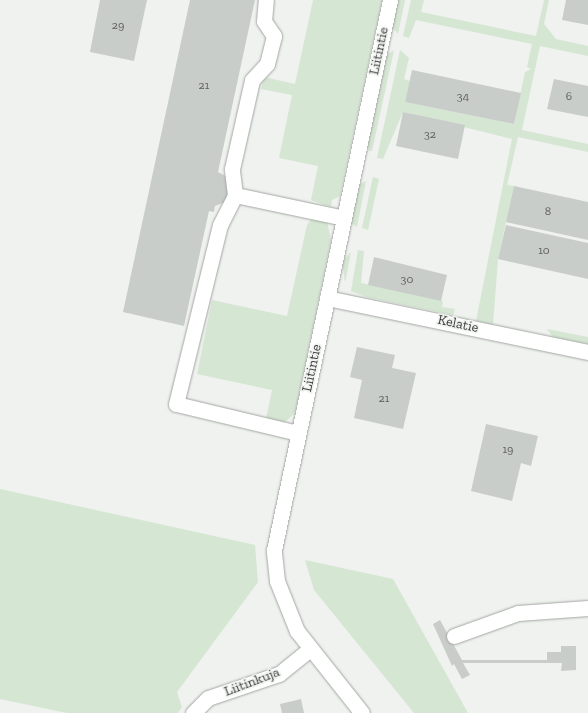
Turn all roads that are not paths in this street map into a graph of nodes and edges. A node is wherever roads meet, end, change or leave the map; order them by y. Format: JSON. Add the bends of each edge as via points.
{"nodes":[{"id":1,"x":266,"y":0,"type":"edge"},
{"id":2,"x":390,"y":0,"type":"edge"},
{"id":3,"x":235,"y":196,"type":"junction"},
{"id":4,"x":344,"y":218,"type":"junction"},
{"id":5,"x":327,"y":298,"type":"junction"},
{"id":6,"x":588,"y":352,"type":"edge"},
{"id":7,"x":298,"y":433,"type":"junction"},
{"id":8,"x":588,"y":608,"type":"edge"},
{"id":9,"x":454,"y":636,"type":"dead end"},
{"id":10,"x":310,"y":649,"type":"junction"},
{"id":11,"x":193,"y":713,"type":"edge"},
{"id":12,"x":362,"y":713,"type":"edge"}],
"edges":[{"from":1,"to":3,"type":"street","via":[[264,20],[274,36],[267,64],[252,80],[232,169]]},
{"from":2,"to":4,"type":"street","name":"Liitintie"},
{"from":3,"to":4,"type":"street"},
{"from":3,"to":7,"type":"street","via":[[220,225],[176,404]]},
{"from":4,"to":5,"type":"street","name":"Liitintie"},
{"from":5,"to":6,"type":"street","name":"Kelatie"},
{"from":5,"to":7,"type":"street","name":"Liitintie"},
{"from":7,"to":10,"type":"street","name":"Liitintie","via":[[277,528],[274,567],[283,602]]},
{"from":8,"to":9,"type":"street","via":[[518,612]]},
{"from":10,"to":11,"type":"street","name":"Liitinkuja","via":[[279,674],[208,698]]},
{"from":10,"to":12,"type":"street","name":"Liitintie"}]}
